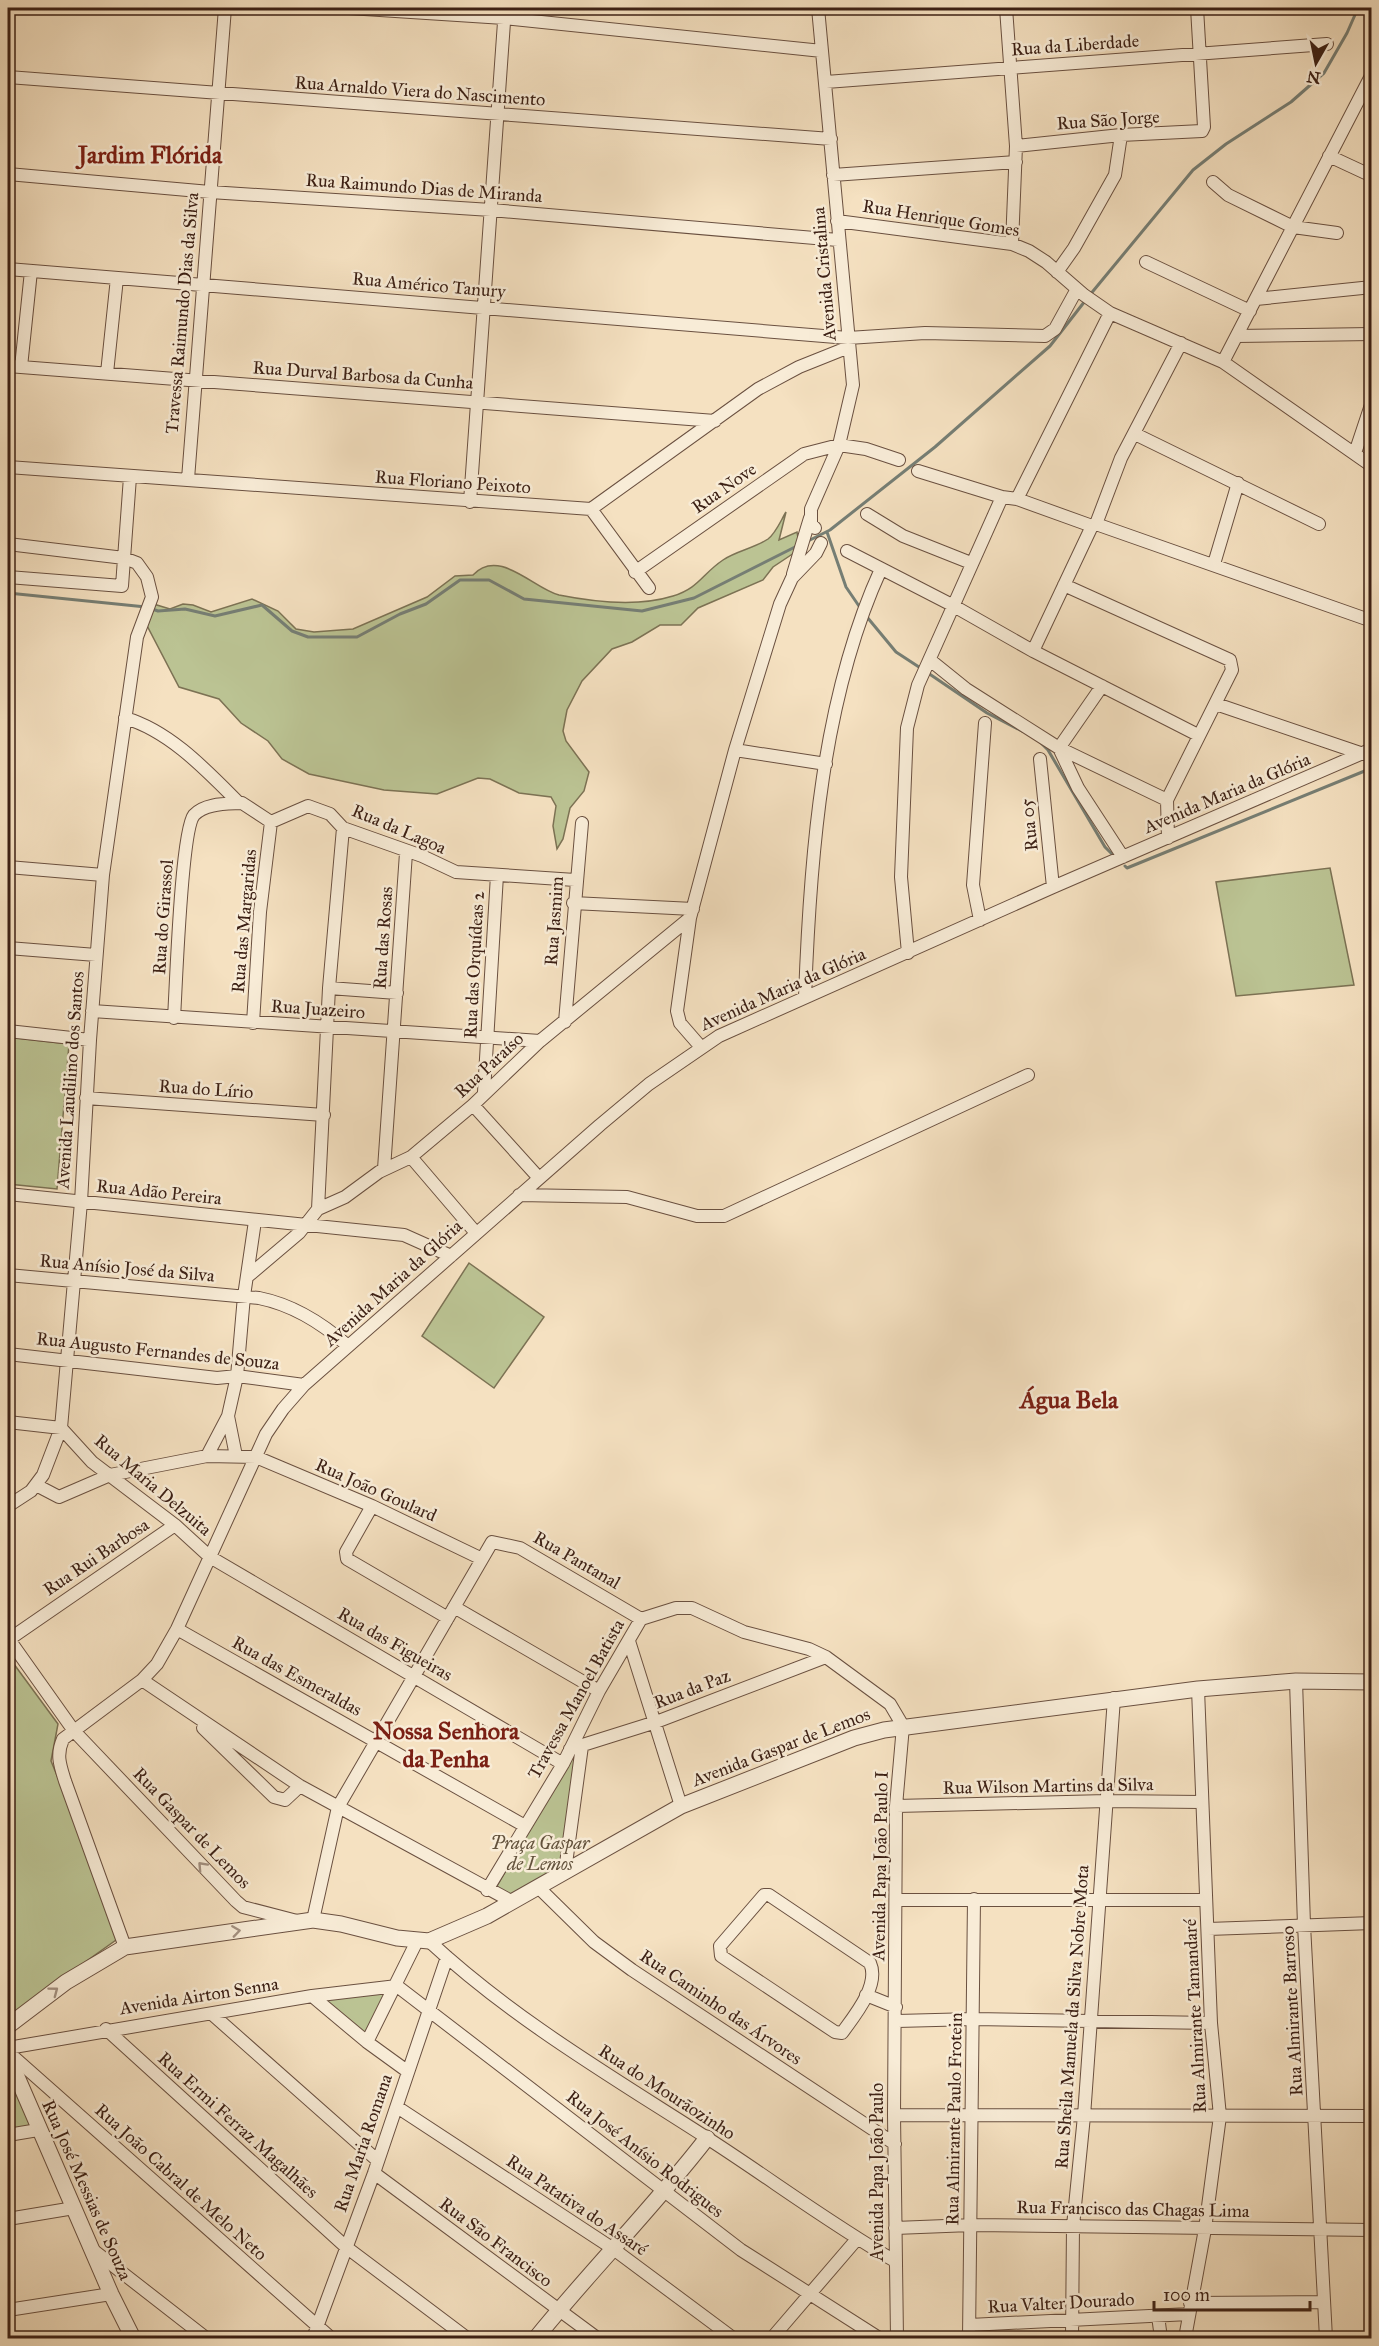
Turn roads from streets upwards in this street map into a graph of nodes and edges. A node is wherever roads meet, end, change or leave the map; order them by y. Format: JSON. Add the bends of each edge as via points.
{"nodes":[{"id":1,"x":225,"y":8,"type":"edge"},
{"id":2,"x":350,"y":8,"type":"edge"},
{"id":3,"x":818,"y":8,"type":"edge"},
{"id":4,"x":1006,"y":8,"type":"edge"},
{"id":5,"x":1197,"y":8,"type":"edge"},
{"id":6,"x":505,"y":13,"type":"edge"},
{"id":7,"x":1327,"y":44,"type":"dead end"},
{"id":8,"x":822,"y":51,"type":"junction"},
{"id":9,"x":1198,"y":54,"type":"junction"},
{"id":10,"x":1010,"y":67,"type":"junction"},
{"id":11,"x":8,"y":77,"type":"edge"},
{"id":12,"x":1370,"y":79,"type":"edge"},
{"id":13,"x":826,"y":82,"type":"junction"},
{"id":14,"x":218,"y":94,"type":"junction"},
{"id":15,"x":497,"y":115,"type":"junction"},
{"id":16,"x":1121,"y":135,"type":"junction"},
{"id":17,"x":831,"y":139,"type":"junction"},
{"id":18,"x":1016,"y":146,"type":"junction"},
{"id":19,"x":1329,"y":156,"type":"junction"},
{"id":20,"x":1016,"y":162,"type":"junction"},
{"id":21,"x":8,"y":174,"type":"edge"},
{"id":22,"x":833,"y":175,"type":"junction"},
{"id":23,"x":1371,"y":176,"type":"edge"},
{"id":24,"x":1213,"y":182,"type":"dead end"},
{"id":25,"x":210,"y":192,"type":"junction"},
{"id":26,"x":491,"y":210,"type":"junction"},
{"id":27,"x":837,"y":221,"type":"junction"},
{"id":28,"x":1293,"y":227,"type":"junction"},
{"id":29,"x":1336,"y":233,"type":"dead end"},
{"id":30,"x":838,"y":240,"type":"junction"},
{"id":31,"x":1012,"y":244,"type":"junction"},
{"id":32,"x":1146,"y":262,"type":"dead end"},
{"id":33,"x":8,"y":269,"type":"edge"},
{"id":34,"x":31,"y":271,"type":"junction"},
{"id":35,"x":1057,"y":272,"type":"junction"},
{"id":36,"x":117,"y":278,"type":"junction"},
{"id":37,"x":202,"y":285,"type":"junction"},
{"id":38,"x":1371,"y":287,"type":"edge"},
{"id":39,"x":1081,"y":292,"type":"junction"},
{"id":40,"x":1256,"y":299,"type":"junction"},
{"id":41,"x":483,"y":308,"type":"junction"},
{"id":42,"x":1107,"y":311,"type":"junction"},
{"id":43,"x":1250,"y":311,"type":"junction"},
{"id":44,"x":1371,"y":334,"type":"edge"},
{"id":45,"x":1237,"y":336,"type":"junction"},
{"id":46,"x":848,"y":342,"type":"junction"},
{"id":47,"x":1181,"y":343,"type":"junction"},
{"id":48,"x":1223,"y":362,"type":"junction"},
{"id":49,"x":8,"y":366,"type":"edge"},
{"id":50,"x":21,"y":367,"type":"junction"},
{"id":51,"x":107,"y":373,"type":"junction"},
{"id":52,"x":194,"y":380,"type":"junction"},
{"id":53,"x":477,"y":402,"type":"junction"},
{"id":54,"x":1371,"y":402,"type":"edge"},
{"id":55,"x":715,"y":421,"type":"junction"},
{"id":56,"x":1135,"y":434,"type":"junction"},
{"id":57,"x":839,"y":445,"type":"junction"},
{"id":58,"x":1355,"y":453,"type":"junction"},
{"id":59,"x":899,"y":460,"type":"dead end"},
{"id":60,"x":1371,"y":466,"type":"edge"},
{"id":61,"x":8,"y":467,"type":"edge"},
{"id":62,"x":918,"y":471,"type":"dead end"},
{"id":63,"x":130,"y":477,"type":"junction"},
{"id":64,"x":188,"y":478,"type":"junction"},
{"id":65,"x":1238,"y":483,"type":"junction"},
{"id":66,"x":1002,"y":497,"type":"junction"},
{"id":67,"x":1017,"y":499,"type":"junction"},
{"id":68,"x":470,"y":502,"type":"junction"},
{"id":69,"x":591,"y":509,"type":"junction"},
{"id":70,"x":867,"y":514,"type":"dead end"},
{"id":71,"x":1319,"y":524,"type":"dead end"},
{"id":72,"x":1094,"y":525,"type":"junction"},
{"id":73,"x":821,"y":543,"type":"dead end"},
{"id":74,"x":8,"y":544,"type":"edge"},
{"id":75,"x":847,"y":551,"type":"dead end"},
{"id":76,"x":124,"y":558,"type":"junction"},
{"id":77,"x":971,"y":563,"type":"junction"},
{"id":78,"x":1214,"y":564,"type":"junction"},
{"id":79,"x":880,"y":569,"type":"junction"},
{"id":80,"x":635,"y":572,"type":"junction"},
{"id":81,"x":8,"y":577,"type":"edge"},
{"id":82,"x":792,"y":578,"type":"junction"},
{"id":83,"x":1064,"y":585,"type":"junction"},
{"id":84,"x":649,"y":588,"type":"dead end"},
{"id":85,"x":952,"y":605,"type":"junction"},
{"id":86,"x":1371,"y":621,"type":"edge"},
{"id":87,"x":1033,"y":651,"type":"junction"},
{"id":88,"x":929,"y":663,"type":"junction"},
{"id":89,"x":1102,"y":686,"type":"junction"},
{"id":90,"x":1216,"y":704,"type":"junction"},
{"id":91,"x":125,"y":718,"type":"junction"},
{"id":92,"x":985,"y":723,"type":"dead end"},
{"id":93,"x":1198,"y":735,"type":"junction"},
{"id":94,"x":1059,"y":748,"type":"junction"},
{"id":95,"x":735,"y":750,"type":"junction"},
{"id":96,"x":1367,"y":752,"type":"edge"},
{"id":97,"x":1041,"y":759,"type":"dead end"},
{"id":98,"x":826,"y":764,"type":"junction"},
{"id":99,"x":1167,"y":800,"type":"junction"},
{"id":100,"x":239,"y":803,"type":"junction"},
{"id":101,"x":271,"y":822,"type":"junction"},
{"id":102,"x":582,"y":823,"type":"dead end"},
{"id":103,"x":343,"y":828,"type":"junction"},
{"id":104,"x":1168,"y":838,"type":"junction"},
{"id":105,"x":406,"y":853,"type":"junction"},
{"id":106,"x":1123,"y":858,"type":"junction"},
{"id":107,"x":8,"y":867,"type":"edge"},
{"id":108,"x":103,"y":875,"type":"junction"},
{"id":109,"x":497,"y":875,"type":"junction"},
{"id":110,"x":575,"y":880,"type":"junction"},
{"id":111,"x":1053,"y":887,"type":"junction"},
{"id":112,"x":573,"y":903,"type":"junction"},
{"id":113,"x":692,"y":914,"type":"junction"},
{"id":114,"x":980,"y":920,"type":"junction"},
{"id":115,"x":8,"y":948,"type":"edge"},
{"id":116,"x":908,"y":953,"type":"junction"},
{"id":117,"x":96,"y":955,"type":"junction"},
{"id":118,"x":329,"y":988,"type":"junction"},
{"id":119,"x":397,"y":993,"type":"junction"},
{"id":120,"x":805,"y":997,"type":"junction"},
{"id":121,"x":92,"y":1011,"type":"junction"},
{"id":122,"x":174,"y":1018,"type":"junction"},
{"id":123,"x":565,"y":1022,"type":"junction"},
{"id":124,"x":253,"y":1023,"type":"junction"},
{"id":125,"x":327,"y":1028,"type":"junction"},
{"id":126,"x":8,"y":1031,"type":"edge"},
{"id":127,"x":395,"y":1032,"type":"junction"},
{"id":128,"x":488,"y":1037,"type":"junction"},
{"id":129,"x":90,"y":1040,"type":"junction"},
{"id":130,"x":540,"y":1041,"type":"junction"},
{"id":131,"x":700,"y":1046,"type":"junction"},
{"id":132,"x":1028,"y":1075,"type":"dead end"},
{"id":133,"x":484,"y":1092,"type":"junction"},
{"id":134,"x":86,"y":1098,"type":"junction"},
{"id":135,"x":473,"y":1105,"type":"junction"},
{"id":136,"x":324,"y":1115,"type":"junction"},
{"id":137,"x":411,"y":1157,"type":"junction"},
{"id":138,"x":384,"y":1169,"type":"junction"},
{"id":139,"x":539,"y":1178,"type":"junction"},
{"id":140,"x":8,"y":1194,"type":"edge"},
{"id":141,"x":519,"y":1195,"type":"junction"},
{"id":142,"x":81,"y":1202,"type":"junction"},
{"id":143,"x":318,"y":1209,"type":"junction"},
{"id":144,"x":255,"y":1221,"type":"junction"},
{"id":145,"x":302,"y":1229,"type":"junction"},
{"id":146,"x":476,"y":1233,"type":"junction"},
{"id":147,"x":451,"y":1256,"type":"junction"},
{"id":148,"x":8,"y":1275,"type":"edge"},
{"id":149,"x":248,"y":1277,"type":"junction"},
{"id":150,"x":74,"y":1281,"type":"junction"},
{"id":151,"x":244,"y":1296,"type":"junction"},
{"id":152,"x":348,"y":1346,"type":"junction"},
{"id":153,"x":8,"y":1354,"type":"edge"},
{"id":154,"x":67,"y":1360,"type":"junction"},
{"id":155,"x":237,"y":1376,"type":"junction"},
{"id":156,"x":304,"y":1385,"type":"junction"},
{"id":157,"x":228,"y":1416,"type":"junction"},
{"id":158,"x":8,"y":1422,"type":"edge"},
{"id":159,"x":61,"y":1428,"type":"junction"},
{"id":160,"x":207,"y":1456,"type":"junction"},
{"id":161,"x":236,"y":1456,"type":"junction"},
{"id":162,"x":256,"y":1457,"type":"junction"},
{"id":163,"x":110,"y":1476,"type":"junction"},
{"id":164,"x":36,"y":1485,"type":"junction"},
{"id":165,"x":8,"y":1506,"type":"edge"},
{"id":166,"x":372,"y":1506,"type":"junction"},
{"id":167,"x":175,"y":1525,"type":"junction"},
{"id":168,"x":210,"y":1557,"type":"junction"},
{"id":169,"x":480,"y":1558,"type":"junction"},
{"id":170,"x":451,"y":1612,"type":"junction"},
{"id":171,"x":640,"y":1619,"type":"junction"},
{"id":172,"x":177,"y":1629,"type":"junction"},
{"id":173,"x":8,"y":1639,"type":"edge"},
{"id":174,"x":629,"y":1641,"type":"junction"},
{"id":175,"x":826,"y":1657,"type":"junction"},
{"id":176,"x":415,"y":1677,"type":"junction"},
{"id":177,"x":142,"y":1680,"type":"junction"},
{"id":178,"x":1296,"y":1681,"type":"junction"},
{"id":179,"x":1371,"y":1682,"type":"edge"},
{"id":180,"x":1198,"y":1689,"type":"junction"},
{"id":181,"x":599,"y":1691,"type":"junction"},
{"id":182,"x":1114,"y":1698,"type":"junction"},
{"id":183,"x":192,"y":1716,"type":"junction"},
{"id":184,"x":656,"y":1722,"type":"junction"},
{"id":185,"x":903,"y":1726,"type":"junction"},
{"id":186,"x":74,"y":1731,"type":"junction"},
{"id":187,"x":377,"y":1741,"type":"junction"},
{"id":188,"x":576,"y":1747,"type":"junction"},
{"id":189,"x":562,"y":1764,"type":"junction"},
{"id":190,"x":300,"y":1786,"type":"junction"},
{"id":191,"x":1107,"y":1801,"type":"junction"},
{"id":192,"x":1201,"y":1802,"type":"junction"},
{"id":193,"x":681,"y":1806,"type":"junction"},
{"id":194,"x":896,"y":1806,"type":"junction"},
{"id":195,"x":338,"y":1807,"type":"junction"},
{"id":196,"x":525,"y":1826,"type":"junction"},
{"id":197,"x":566,"y":1871,"type":"junction"},
{"id":198,"x":538,"y":1887,"type":"junction"},
{"id":199,"x":487,"y":1890,"type":"junction"},
{"id":200,"x":1099,"y":1898,"type":"junction"},
{"id":201,"x":974,"y":1899,"type":"junction"},
{"id":202,"x":896,"y":1900,"type":"junction"},
{"id":203,"x":1206,"y":1900,"type":"junction"},
{"id":204,"x":511,"y":1901,"type":"junction"},
{"id":205,"x":307,"y":1921,"type":"junction"},
{"id":206,"x":1371,"y":1923,"type":"edge"},
{"id":207,"x":1304,"y":1925,"type":"junction"},
{"id":208,"x":1208,"y":1929,"type":"junction"},
{"id":209,"x":423,"y":1941,"type":"junction"},
{"id":210,"x":125,"y":1947,"type":"junction"},
{"id":211,"x":447,"y":1958,"type":"junction"},
{"id":212,"x":397,"y":1986,"type":"junction"},
{"id":213,"x":866,"y":1995,"type":"junction"},
{"id":214,"x":312,"y":1996,"type":"junction"},
{"id":215,"x":896,"y":2007,"type":"junction"},
{"id":216,"x":428,"y":2009,"type":"junction"},
{"id":217,"x":212,"y":2014,"type":"junction"},
{"id":218,"x":974,"y":2019,"type":"junction"},
{"id":219,"x":897,"y":2021,"type":"junction"},
{"id":220,"x":1089,"y":2021,"type":"junction"},
{"id":221,"x":1211,"y":2023,"type":"junction"},
{"id":222,"x":8,"y":2026,"type":"edge"},
{"id":223,"x":106,"y":2030,"type":"junction"},
{"id":224,"x":367,"y":2042,"type":"junction"},
{"id":225,"x":8,"y":2050,"type":"edge"},
{"id":226,"x":8,"y":2056,"type":"edge"},
{"id":227,"x":407,"y":2071,"type":"junction"},
{"id":228,"x":11,"y":2078,"type":"edge"},
{"id":229,"x":397,"y":2107,"type":"junction"},
{"id":230,"x":971,"y":2113,"type":"junction"},
{"id":231,"x":894,"y":2115,"type":"junction"},
{"id":232,"x":1316,"y":2115,"type":"junction"},
{"id":233,"x":1084,"y":2116,"type":"junction"},
{"id":234,"x":1220,"y":2116,"type":"junction"},
{"id":235,"x":1371,"y":2116,"type":"edge"},
{"id":236,"x":38,"y":2130,"type":"junction"},
{"id":237,"x":8,"y":2135,"type":"edge"},
{"id":238,"x":707,"y":2138,"type":"junction"},
{"id":239,"x":895,"y":2144,"type":"junction"},
{"id":240,"x":377,"y":2160,"type":"junction"},
{"id":241,"x":374,"y":2173,"type":"junction"},
{"id":242,"x":665,"y":2192,"type":"junction"},
{"id":243,"x":74,"y":2208,"type":"junction"},
{"id":244,"x":8,"y":2219,"type":"edge"},
{"id":245,"x":971,"y":2224,"type":"junction"},
{"id":246,"x":1073,"y":2226,"type":"junction"},
{"id":247,"x":895,"y":2228,"type":"junction"},
{"id":248,"x":1205,"y":2229,"type":"junction"},
{"id":249,"x":1371,"y":2229,"type":"edge"},
{"id":250,"x":1320,"y":2230,"type":"junction"},
{"id":251,"x":857,"y":2239,"type":"junction"},
{"id":252,"x":346,"y":2247,"type":"junction"},
{"id":253,"x":612,"y":2248,"type":"junction"},
{"id":254,"x":93,"y":2250,"type":"junction"},
{"id":255,"x":895,"y":2261,"type":"junction"},
{"id":256,"x":111,"y":2294,"type":"junction"},
{"id":257,"x":811,"y":2294,"type":"junction"},
{"id":258,"x":1324,"y":2302,"type":"junction"},
{"id":259,"x":1190,"y":2309,"type":"junction"},
{"id":260,"x":8,"y":2310,"type":"edge"},
{"id":261,"x":559,"y":2311,"type":"junction"},
{"id":262,"x":1158,"y":2316,"type":"junction"},
{"id":263,"x":1072,"y":2321,"type":"junction"},
{"id":264,"x":970,"y":2325,"type":"junction"},
{"id":265,"x":315,"y":2334,"type":"edge"},
{"id":266,"x":133,"y":2338,"type":"edge"},
{"id":267,"x":206,"y":2338,"type":"edge"},
{"id":268,"x":331,"y":2338,"type":"edge"},
{"id":269,"x":466,"y":2338,"type":"edge"},
{"id":270,"x":536,"y":2338,"type":"edge"},
{"id":271,"x":597,"y":2338,"type":"edge"},
{"id":272,"x":733,"y":2338,"type":"edge"},
{"id":273,"x":771,"y":2338,"type":"edge"},
{"id":274,"x":879,"y":2338,"type":"edge"},
{"id":275,"x":897,"y":2338,"type":"edge"},
{"id":276,"x":969,"y":2338,"type":"edge"},
{"id":277,"x":1072,"y":2338,"type":"edge"},
{"id":278,"x":1161,"y":2338,"type":"edge"},
{"id":279,"x":1185,"y":2338,"type":"edge"},
{"id":280,"x":1326,"y":2338,"type":"edge"}],
"edges":[{"from":1,"to":14,"type":"street","name":"Travessa Raimundo Dias da Silva"},
{"from":2,"to":6,"type":"street"},
{"from":3,"to":8,"type":"street","name":"Avenida Cristalina"},
{"from":4,"to":10,"type":"street"},
{"from":5,"to":9,"type":"street"},
{"from":6,"to":8,"type":"street"},
{"from":6,"to":15,"type":"street"},
{"from":7,"to":9,"type":"street","name":"Rua da Liberdade"},
{"from":8,"to":13,"type":"street","name":"Avenida Cristalina"},
{"from":9,"to":10,"type":"street","name":"Rua da Liberdade"},
{"from":9,"to":16,"type":"street","name":"Rua São Jorge","via":[[1202,131]]},
{"from":10,"to":13,"type":"street","name":"Rua da Liberdade"},
{"from":10,"to":18,"type":"street"},
{"from":11,"to":14,"type":"street","name":"Rua Arnaldo Viera do Nascimento"},
{"from":12,"to":19,"type":"street"},
{"from":13,"to":17,"type":"street","name":"Avenida Cristalina"},
{"from":14,"to":15,"type":"street","name":"Rua Arnaldo Viera do Nascimento"},
{"from":14,"to":25,"type":"street","name":"Travessa Raimundo Dias da Silva"},
{"from":15,"to":17,"type":"street","name":"Rua Arnaldo Viera do Nascimento"},
{"from":15,"to":26,"type":"street"},
{"from":16,"to":18,"type":"street","name":"Rua São Jorge"},
{"from":16,"to":35,"type":"street","via":[[1115,176]]},
{"from":17,"to":22,"type":"street","name":"Avenida Cristalina"},
{"from":18,"to":20,"type":"street"},
{"from":19,"to":23,"type":"street"},
{"from":19,"to":28,"type":"street"},
{"from":20,"to":22,"type":"street"},
{"from":20,"to":31,"type":"street"},
{"from":21,"to":25,"type":"street","name":"Rua Raimundo Dias de Miranda"},
{"from":22,"to":27,"type":"street","name":"Avenida Cristalina"},
{"from":24,"to":28,"type":"street","via":[[1248,206]]},
{"from":25,"to":26,"type":"street","name":"Rua Raimundo Dias de Miranda"},
{"from":25,"to":37,"type":"street","name":"Travessa Raimundo Dias da Silva"},
{"from":26,"to":30,"type":"street","name":"Rua Raimundo Dias de Miranda"},
{"from":26,"to":41,"type":"street"},
{"from":27,"to":30,"type":"street","name":"Avenida Cristalina"},
{"from":27,"to":31,"type":"street","name":"Rua Henrique Gomes"},
{"from":28,"to":29,"type":"street"},
{"from":28,"to":40,"type":"street"},
{"from":30,"to":46,"type":"street","name":"Avenida Cristalina"},
{"from":31,"to":35,"type":"street","name":"Rua Henrique Gomes","via":[[1029,251]]},
{"from":32,"to":43,"type":"street"},
{"from":33,"to":34,"type":"street","name":"Rua Américo Tanury"},
{"from":34,"to":36,"type":"street","name":"Rua Américo Tanury"},
{"from":34,"to":50,"type":"street"},
{"from":35,"to":39,"type":"street","name":"Rua Henrique Gomes"},
{"from":36,"to":37,"type":"street","name":"Rua Américo Tanury"},
{"from":36,"to":51,"type":"street"},
{"from":37,"to":41,"type":"street","name":"Rua Américo Tanury"},
{"from":37,"to":52,"type":"street","name":"Travessa Raimundo Dias da Silva"},
{"from":38,"to":40,"type":"street"},
{"from":39,"to":42,"type":"street","name":"Rua Henrique Gomes"},
{"from":39,"to":46,"type":"street","via":[[1055,329],[1045,336],[925,333]]},
{"from":40,"to":43,"type":"street"},
{"from":41,"to":46,"type":"street","name":"Rua Américo Tanury"},
{"from":41,"to":53,"type":"street"},
{"from":42,"to":47,"type":"street","name":"Rua Henrique Gomes"},
{"from":42,"to":67,"type":"street"},
{"from":43,"to":45,"type":"street"},
{"from":44,"to":45,"type":"street"},
{"from":45,"to":48,"type":"street"},
{"from":46,"to":55,"type":"street","via":[[758,389]]},
{"from":46,"to":57,"type":"street","name":"Avenida Cristalina","via":[[853,385]]},
{"from":47,"to":48,"type":"street","name":"Rua Henrique Gomes"},
{"from":47,"to":56,"type":"street"},
{"from":48,"to":58,"type":"street","name":"Rua Henrique Gomes"},
{"from":49,"to":50,"type":"street","name":"Rua Durval Barbosa da Cunha"},
{"from":50,"to":51,"type":"street","name":"Rua Durval Barbosa da Cunha"},
{"from":51,"to":52,"type":"street","name":"Rua Durval Barbosa da Cunha"},
{"from":52,"to":53,"type":"street","name":"Rua Durval Barbosa da Cunha"},
{"from":52,"to":64,"type":"street","name":"Travessa Raimundo Dias da Silva"},
{"from":53,"to":55,"type":"street","name":"Rua Durval Barbosa da Cunha"},
{"from":53,"to":68,"type":"street"},
{"from":54,"to":58,"type":"street"},
{"from":55,"to":69,"type":"street"},
{"from":56,"to":65,"type":"street"},
{"from":56,"to":72,"type":"street"},
{"from":57,"to":59,"type":"street"},
{"from":57,"to":80,"type":"street","name":"Rua Nove","via":[[804,454]]},
{"from":57,"to":82,"type":"street","name":"Avenida Cristalina","via":[[814,497],[812,523]]},
{"from":58,"to":60,"type":"street","name":"Rua Henrique Gomes"},
{"from":61,"to":63,"type":"street","name":"Rua Floriano Peixoto"},
{"from":62,"to":66,"type":"street"},
{"from":63,"to":64,"type":"street","name":"Rua Floriano Peixoto"},
{"from":63,"to":76,"type":"street"},
{"from":64,"to":68,"type":"street","name":"Rua Floriano Peixoto"},
{"from":65,"to":71,"type":"street"},
{"from":65,"to":78,"type":"street"},
{"from":66,"to":67,"type":"street"},
{"from":66,"to":77,"type":"street"},
{"from":67,"to":72,"type":"street"},
{"from":68,"to":69,"type":"street","name":"Rua Floriano Peixoto"},
{"from":69,"to":80,"type":"street"},
{"from":70,"to":77,"type":"street","via":[[910,539]]},
{"from":72,"to":78,"type":"street"},
{"from":72,"to":83,"type":"street"},
{"from":73,"to":82,"type":"street"},
{"from":74,"to":76,"type":"street"},
{"from":75,"to":79,"type":"street"},
{"from":76,"to":81,"type":"street","via":[[122,586]]},
{"from":76,"to":91,"type":"street","name":"Avenida Laudilino dos Santos","via":[[137,563],[151,587],[149,608],[137,637]]},
{"from":77,"to":85,"type":"street"},
{"from":78,"to":86,"type":"street"},
{"from":79,"to":85,"type":"street"},
{"from":79,"to":98,"type":"street","via":[[859,620]]},
{"from":80,"to":84,"type":"street"},
{"from":82,"to":95,"type":"street","via":[[780,604]]},
{"from":83,"to":87,"type":"street"},
{"from":83,"to":90,"type":"street","via":[[1230,660],[1232,670]]},
{"from":85,"to":87,"type":"street"},
{"from":85,"to":88,"type":"street"},
{"from":87,"to":89,"type":"street"},
{"from":88,"to":94,"type":"street"},
{"from":88,"to":116,"type":"street","via":[[918,685],[904,757],[901,877]]},
{"from":89,"to":93,"type":"street"},
{"from":89,"to":94,"type":"street"},
{"from":90,"to":93,"type":"street"},
{"from":90,"to":96,"type":"street"},
{"from":91,"to":100,"type":"street","via":[[171,742]]},
{"from":91,"to":108,"type":"street","name":"Avenida Laudilino dos Santos"},
{"from":92,"to":114,"type":"street","via":[[973,885]]},
{"from":93,"to":99,"type":"street"},
{"from":94,"to":99,"type":"street"},
{"from":94,"to":106,"type":"street","via":[[1078,788]]},
{"from":95,"to":98,"type":"street"},
{"from":95,"to":113,"type":"street"},
{"from":96,"to":104,"type":"street","name":"Avenida Maria da Glória"},
{"from":97,"to":111,"type":"street","name":"Rua 05"},
{"from":98,"to":120,"type":"street","via":[[812,876]]},
{"from":99,"to":104,"type":"street"},
{"from":100,"to":101,"type":"street"},
{"from":100,"to":122,"type":"street","name":"Rua do Girassol","via":[[203,809],[192,819],[183,872]]},
{"from":101,"to":103,"type":"street","name":"Rua da Lagoa","via":[[308,806],[330,814]]},
{"from":101,"to":124,"type":"street","name":"Rua das Margaridas"},
{"from":102,"to":110,"type":"street","name":"Rua Jasmim"},
{"from":103,"to":105,"type":"street","name":"Rua da Lagoa"},
{"from":103,"to":118,"type":"street"},
{"from":104,"to":106,"type":"street","name":"Avenida Maria da Glória"},
{"from":105,"to":109,"type":"street","name":"Rua da Lagoa","via":[[456,872]]},
{"from":105,"to":119,"type":"street","name":"Rua das Rosas"},
{"from":106,"to":111,"type":"street","name":"Avenida Maria da Glória"},
{"from":107,"to":108,"type":"street"},
{"from":108,"to":117,"type":"street","name":"Avenida Laudilino dos Santos"},
{"from":109,"to":110,"type":"street","name":"Rua da Lagoa"},
{"from":109,"to":128,"type":"street","name":"Rua das Orquídeas 2"},
{"from":110,"to":112,"type":"street","name":"Rua Jasmim"},
{"from":111,"to":114,"type":"street","name":"Avenida Maria da Glória"},
{"from":112,"to":113,"type":"street"},
{"from":112,"to":123,"type":"street","name":"Rua Jasmim"},
{"from":113,"to":123,"type":"street","name":"Rua Paraíso"},
{"from":113,"to":131,"type":"street","via":[[677,1011],[680,1023]]},
{"from":114,"to":116,"type":"street","name":"Avenida Maria da Glória"},
{"from":115,"to":117,"type":"street"},
{"from":116,"to":120,"type":"street","name":"Avenida Maria da Glória"},
{"from":117,"to":121,"type":"street","name":"Avenida Laudilino dos Santos"},
{"from":118,"to":119,"type":"street"},
{"from":118,"to":125,"type":"street"},
{"from":119,"to":127,"type":"street","name":"Rua das Rosas"},
{"from":120,"to":131,"type":"street","name":"Avenida Maria da Glória"},
{"from":121,"to":122,"type":"street","name":"Rua Juazeiro"},
{"from":121,"to":129,"type":"street","name":"Avenida Laudilino dos Santos"},
{"from":122,"to":124,"type":"street","name":"Rua Juazeiro"},
{"from":123,"to":130,"type":"street","name":"Rua Paraíso"},
{"from":124,"to":125,"type":"street","name":"Rua Juazeiro"},
{"from":125,"to":127,"type":"street","name":"Rua Juazeiro"},
{"from":125,"to":136,"type":"street"},
{"from":126,"to":129,"type":"street"},
{"from":127,"to":128,"type":"street","name":"Rua Juazeiro"},
{"from":127,"to":138,"type":"street","name":"Rua das Rosas"},
{"from":128,"to":130,"type":"street","name":"Rua Juazeiro"},
{"from":128,"to":133,"type":"street","name":"Rua das Orquídeas 2"},
{"from":129,"to":134,"type":"street","name":"Avenida Laudilino dos Santos"},
{"from":130,"to":133,"type":"street","name":"Rua Paraíso"},
{"from":131,"to":139,"type":"street","name":"Avenida Maria da Glória"},
{"from":132,"to":141,"type":"street","via":[[724,1216],[697,1216],[627,1197]]},
{"from":133,"to":135,"type":"street","name":"Rua Paraíso"},
{"from":134,"to":136,"type":"street","name":"Rua do Lírio"},
{"from":134,"to":142,"type":"street","name":"Avenida Laudilino dos Santos"},
{"from":135,"to":137,"type":"street","name":"Rua Paraíso"},
{"from":135,"to":139,"type":"street"},
{"from":136,"to":143,"type":"street"},
{"from":137,"to":138,"type":"street","name":"Rua Paraíso"},
{"from":137,"to":146,"type":"street"},
{"from":138,"to":143,"type":"street","name":"Rua Paraíso","via":[[345,1197]]},
{"from":139,"to":141,"type":"street","name":"Avenida Maria da Glória"},
{"from":140,"to":142,"type":"street","name":"Rua Adão Pereira"},
{"from":141,"to":146,"type":"street","name":"Avenida Maria da Glória"},
{"from":142,"to":144,"type":"street","name":"Rua Adão Pereira"},
{"from":142,"to":150,"type":"street","name":"Avenida Laudilino dos Santos"},
{"from":143,"to":145,"type":"street"},
{"from":144,"to":145,"type":"street","name":"Rua Adão Pereira"},
{"from":144,"to":149,"type":"street"},
{"from":145,"to":147,"type":"street","name":"Rua Adão Pereira","via":[[409,1236]]},
{"from":145,"to":149,"type":"street"},
{"from":146,"to":147,"type":"street","name":"Avenida Maria da Glória"},
{"from":147,"to":152,"type":"street","name":"Avenida Maria da Glória"},
{"from":148,"to":150,"type":"street","name":"Rua Anísio José da Silva"},
{"from":149,"to":151,"type":"street"},
{"from":150,"to":151,"type":"street","name":"Rua Anísio José da Silva"},
{"from":150,"to":154,"type":"street","name":"Avenida Laudilino dos Santos"},
{"from":151,"to":152,"type":"street","name":"Rua Anísio José da Silva","via":[[293,1308]]},
{"from":151,"to":155,"type":"street"},
{"from":152,"to":156,"type":"street","name":"Avenida Maria da Glória"},
{"from":153,"to":154,"type":"street","name":"Rua Augusto Fernandes de Souza"},
{"from":154,"to":155,"type":"street","name":"Rua Augusto Fernandes de Souza","via":[[217,1378]]},
{"from":154,"to":159,"type":"street","name":"Avenida Laudilino dos Santos"},
{"from":155,"to":156,"type":"street","name":"Rua Augusto Fernandes de Souza"},
{"from":155,"to":157,"type":"street"},
{"from":156,"to":162,"type":"street","name":"Avenida Maria da Glória","via":[[274,1421]]},
{"from":157,"to":160,"type":"street"},
{"from":157,"to":161,"type":"street"},
{"from":158,"to":159,"type":"street"},
{"from":159,"to":163,"type":"street","name":"Rua Maria Delzuita"},
{"from":159,"to":164,"type":"street","name":"Avenida Laudilino dos Santos"},
{"from":160,"to":161,"type":"street"},
{"from":160,"to":163,"type":"street"},
{"from":161,"to":162,"type":"street"},
{"from":162,"to":166,"type":"street","name":"Rua João Goulard"},
{"from":162,"to":168,"type":"street","name":"Avenida Maria da Glória"},
{"from":163,"to":164,"type":"street","via":[[59,1497]]},
{"from":163,"to":167,"type":"street","name":"Rua Maria Delzuita"},
{"from":164,"to":165,"type":"street","name":"Avenida Laudilino dos Santos"},
{"from":166,"to":169,"type":"street","name":"Rua João Goulard"},
{"from":166,"to":170,"type":"street","via":[[346,1552],[347,1559]]},
{"from":167,"to":168,"type":"street","name":"Rua Maria Delzuita"},
{"from":167,"to":173,"type":"street","name":"Rua Rui Barbosa"},
{"from":168,"to":172,"type":"street","name":"Avenida Maria da Glória"},
{"from":168,"to":176,"type":"street","name":"Rua das Figueiras"},
{"from":169,"to":170,"type":"street"},
{"from":169,"to":171,"type":"street","name":"Rua Pantanal","via":[[492,1542],[520,1548]]},
{"from":170,"to":176,"type":"street"},
{"from":170,"to":181,"type":"street"},
{"from":171,"to":174,"type":"street","name":"Travessa Manoel Batista"},
{"from":171,"to":175,"type":"street","via":[[676,1608],[692,1608],[744,1632]]},
{"from":172,"to":177,"type":"street","name":"Avenida Maria da Glória","via":[[157,1664]]},
{"from":172,"to":187,"type":"street","name":"Rua das Esmeraldas"},
{"from":173,"to":186,"type":"street","name":"Rua Gaspar de Lemos"},
{"from":174,"to":181,"type":"street","name":"Travessa Manoel Batista"},
{"from":174,"to":184,"type":"street"},
{"from":175,"to":184,"type":"street","name":"Rua da Paz"},
{"from":175,"to":185,"type":"street","via":[[890,1704]]},
{"from":176,"to":187,"type":"street"},
{"from":176,"to":189,"type":"street","name":"Rua das Figueiras"},
{"from":177,"to":183,"type":"street"},
{"from":177,"to":186,"type":"street","name":"Avenida Maria da Glória"},
{"from":178,"to":179,"type":"street","name":"Avenida Gaspar de Lemos"},
{"from":178,"to":180,"type":"street","name":"Avenida Gaspar de Lemos"},
{"from":178,"to":207,"type":"street","name":"Rua Almirante Barroso"},
{"from":180,"to":182,"type":"street","name":"Avenida Gaspar de Lemos"},
{"from":180,"to":192,"type":"street","name":"Rua Almirante Tamandaré"},
{"from":181,"to":188,"type":"street","name":"Travessa Manoel Batista"},
{"from":182,"to":185,"type":"street","name":"Avenida Gaspar de Lemos"},
{"from":182,"to":191,"type":"street","name":"Rua Sheila Manuela da Silva Nobre Mota"},
{"from":183,"to":190,"type":"street"},
{"from":183,"to":190,"type":"street","via":[[274,1797],[285,1800]]},
{"from":184,"to":188,"type":"street","name":"Rua da Paz"},
{"from":184,"to":193,"type":"street"},
{"from":185,"to":193,"type":"street","name":"Avenida Gaspar de Lemos","via":[[854,1738]]},
{"from":185,"to":194,"type":"street","name":"Avenida Papa João Paulo I"},
{"from":205,"to":186,"type":"street","name":"Rua Gaspar de Lemos","one_way":true,"via":[[243,1907]]},
{"from":186,"to":210,"type":"street","via":[[63,1739],[58,1759]]},
{"from":187,"to":195,"type":"street"},
{"from":187,"to":196,"type":"street","name":"Rua das Esmeraldas"},
{"from":188,"to":189,"type":"street","name":"Travessa Manoel Batista"},
{"from":188,"to":197,"type":"street"},
{"from":189,"to":196,"type":"street","name":"Travessa Manoel Batista"},
{"from":190,"to":195,"type":"street"},
{"from":191,"to":192,"type":"street","name":"Rua Wilson Martins da Silva"},
{"from":191,"to":194,"type":"street","name":"Rua Wilson Martins da Silva"},
{"from":191,"to":200,"type":"street","name":"Rua Sheila Manuela da Silva Nobre Mota"},
{"from":192,"to":203,"type":"street","name":"Rua Almirante Tamandaré"},
{"from":193,"to":197,"type":"street","name":"Avenida Gaspar de Lemos"},
{"from":194,"to":202,"type":"street","name":"Avenida Papa João Paulo I"},
{"from":195,"to":199,"type":"street"},
{"from":195,"to":205,"type":"street"},
{"from":196,"to":199,"type":"street","name":"Travessa Manoel Batista"},
{"from":197,"to":198,"type":"street","name":"Avenida Gaspar de Lemos"},
{"from":198,"to":204,"type":"street","name":"Avenida Gaspar de Lemos"},
{"from":198,"to":239,"type":"street","name":"Rua Caminho das Árvores","via":[[594,1942],[632,1970]]},
{"from":199,"to":204,"type":"street"},
{"from":200,"to":201,"type":"street"},
{"from":200,"to":203,"type":"street"},
{"from":200,"to":220,"type":"street","name":"Rua Sheila Manuela da Silva Nobre Mota"},
{"from":201,"to":202,"type":"street"},
{"from":201,"to":218,"type":"street","name":"Rua Almirante Paulo Frotein"},
{"from":202,"to":215,"type":"street","name":"Avenida Papa João Paulo I"},
{"from":203,"to":208,"type":"street","name":"Rua Almirante Tamandaré"},
{"from":204,"to":209,"type":"street","name":"Avenida Gaspar de Lemos","via":[[487,1916]]},
{"from":205,"to":209,"type":"street"},
{"from":210,"to":205,"type":"street","one_way":true},
{"from":206,"to":207,"type":"street"},
{"from":207,"to":208,"type":"street"},
{"from":207,"to":232,"type":"street","name":"Rua Almirante Barroso"},
{"from":208,"to":221,"type":"street","name":"Rua Almirante Tamandaré"},
{"from":209,"to":211,"type":"street","name":"Rua do Mourãozinho"},
{"from":209,"to":212,"type":"street"},
{"from":222,"to":210,"type":"street","one_way":true,"via":[[66,1982]]},
{"from":211,"to":216,"type":"street","name":"Rua Maria Romana"},
{"from":211,"to":238,"type":"street","name":"Rua do Mourãozinho","via":[[541,2031]]},
{"from":212,"to":214,"type":"street","name":"Avenida Airton Senna"},
{"from":212,"to":216,"type":"street","name":"Rua José Anísio Rodrigues"},
{"from":212,"to":224,"type":"street"},
{"from":213,"to":213,"type":"street","via":[[873,1980],[870,1963],[769,1895],[761,1896],[719,1949],[724,1959],[837,2033],[843,2032]]},
{"from":213,"to":215,"type":"street"},
{"from":214,"to":217,"type":"street","name":"Avenida Airton Senna"},
{"from":214,"to":224,"type":"street"},
{"from":215,"to":219,"type":"street","name":"Avenida Papa João Paulo"},
{"from":216,"to":227,"type":"street","name":"Rua Maria Romana"},
{"from":216,"to":242,"type":"street","name":"Rua José Anísio Rodrigues"},
{"from":217,"to":223,"type":"street","name":"Avenida Airton Senna"},
{"from":217,"to":240,"type":"street"},
{"from":218,"to":219,"type":"street"},
{"from":218,"to":220,"type":"street"},
{"from":218,"to":230,"type":"street","name":"Rua Almirante Paulo Frotein"},
{"from":219,"to":231,"type":"street","name":"Avenida Papa João Paulo"},
{"from":220,"to":221,"type":"street"},
{"from":220,"to":233,"type":"street","name":"Rua Sheila Manuela da Silva Nobre Mota"},
{"from":221,"to":234,"type":"street","name":"Rua Almirante Tamandaré"},
{"from":223,"to":225,"type":"street","name":"Avenida Airton Senna"},
{"from":223,"to":252,"type":"street","name":"Rua Ermi Ferraz Magalhães"},
{"from":224,"to":227,"type":"street"},
{"from":225,"to":265,"type":"street","name":"Rua João Cabral de Melo Neto"},
{"from":226,"to":228,"type":"street","name":"Rua José Messias de Souza"},
{"from":227,"to":229,"type":"street","name":"Rua Maria Romana"},
{"from":228,"to":236,"type":"street","name":"Rua José Messias de Souza"},
{"from":229,"to":240,"type":"street","name":"Rua Maria Romana"},
{"from":229,"to":253,"type":"street","name":"Rua Patativa do Assaré"},
{"from":230,"to":231,"type":"street"},
{"from":230,"to":233,"type":"street"},
{"from":230,"to":245,"type":"street","name":"Rua Almirante Paulo Frotein"},
{"from":231,"to":239,"type":"street","name":"Avenida Papa João Paulo"},
{"from":232,"to":234,"type":"street"},
{"from":232,"to":235,"type":"street"},
{"from":232,"to":250,"type":"street","name":"Rua Almirante Barroso"},
{"from":233,"to":234,"type":"street"},
{"from":233,"to":246,"type":"street","name":"Rua Sheila Manuela da Silva Nobre Mota"},
{"from":234,"to":248,"type":"street","name":"Rua Almirante Tamandaré"},
{"from":236,"to":237,"type":"street"},
{"from":236,"to":243,"type":"street","name":"Rua José Messias de Souza"},
{"from":238,"to":242,"type":"street"},
{"from":238,"to":251,"type":"street","name":"Rua do Mourãozinho"},
{"from":239,"to":247,"type":"street","name":"Avenida Papa João Paulo"},
{"from":240,"to":241,"type":"street","name":"Rua Maria Romana"},
{"from":241,"to":252,"type":"street","name":"Rua Maria Romana"},
{"from":241,"to":261,"type":"street","name":"Rua São Francisco"},
{"from":242,"to":253,"type":"street"},
{"from":242,"to":257,"type":"street","name":"Rua José Anísio Rodrigues","via":[[741,2250]]},
{"from":243,"to":244,"type":"street"},
{"from":243,"to":254,"type":"street","name":"Rua José Messias de Souza"},
{"from":245,"to":246,"type":"street","name":"Rua Francisco das Chagas Lima"},
{"from":245,"to":247,"type":"street","name":"Rua Francisco das Chagas Lima"},
{"from":245,"to":264,"type":"street","name":"Rua Almirante Paulo Frotein"},
{"from":246,"to":248,"type":"street","name":"Rua Francisco das Chagas Lima"},
{"from":246,"to":263,"type":"street","name":"Rua Sheila Manuela da Silva Nobre Mota"},
{"from":247,"to":255,"type":"street","name":"Avenida Papa João Paulo"},
{"from":248,"to":250,"type":"street","name":"Rua Francisco das Chagas Lima"},
{"from":248,"to":259,"type":"street","name":"Rua Almirante Tamandaré"},
{"from":249,"to":250,"type":"street","name":"Rua Francisco das Chagas Lima"},
{"from":250,"to":258,"type":"street","name":"Rua Almirante Barroso"},
{"from":251,"to":255,"type":"street","name":"Rua do Mourãozinho"},
{"from":251,"to":257,"type":"street"},
{"from":252,"to":265,"type":"street","name":"Rua Maria Romana"},
{"from":252,"to":269,"type":"street","name":"Rua Ermi Ferraz Magalhães"},
{"from":253,"to":261,"type":"street"},
{"from":253,"to":272,"type":"street","name":"Rua Patativa do Assaré"},
{"from":254,"to":256,"type":"street","name":"Rua José Messias de Souza"},
{"from":254,"to":267,"type":"street"},
{"from":255,"to":275,"type":"street","name":"Avenida Papa João Paulo"},
{"from":256,"to":260,"type":"street"},
{"from":256,"to":266,"type":"street","name":"Rua José Messias de Souza"},
{"from":257,"to":273,"type":"street"},
{"from":257,"to":274,"type":"street","name":"Rua José Anísio Rodrigues"},
{"from":258,"to":259,"type":"street","name":"Rua Valter Dourado"},
{"from":258,"to":280,"type":"street","name":"Rua Almirante Barroso"},
{"from":259,"to":262,"type":"street","name":"Rua Valter Dourado"},
{"from":259,"to":279,"type":"street","name":"Rua Almirante Tamandaré"},
{"from":261,"to":270,"type":"street"},
{"from":261,"to":271,"type":"street","name":"Rua São Francisco"},
{"from":262,"to":263,"type":"street","name":"Rua Valter Dourado"},
{"from":262,"to":278,"type":"street"},
{"from":263,"to":264,"type":"street","name":"Rua Valter Dourado"},
{"from":263,"to":277,"type":"street","name":"Rua Sheila Manuela da Silva Nobre Mota"},
{"from":264,"to":276,"type":"street","name":"Rua Almirante Paulo Frotein"},
{"from":265,"to":268,"type":"street","name":"Rua João Cabral de Melo Neto"}]}
